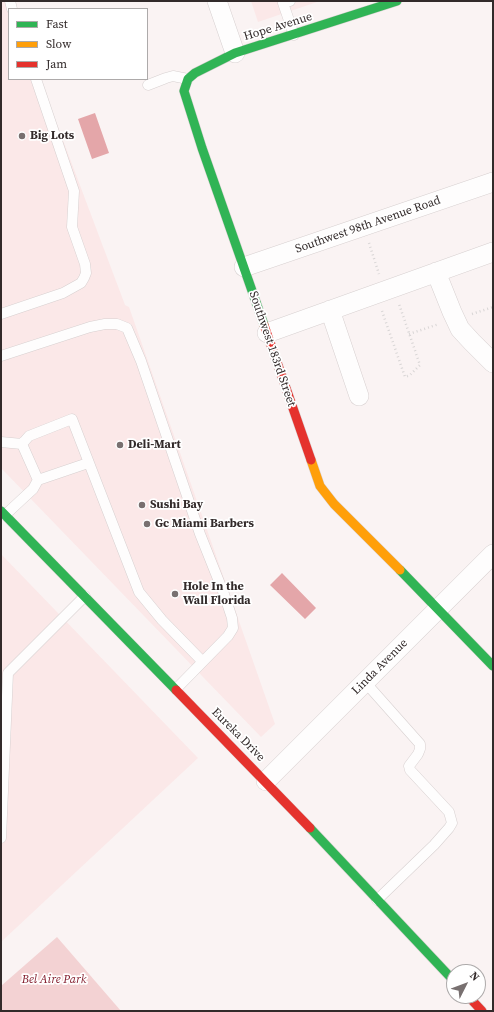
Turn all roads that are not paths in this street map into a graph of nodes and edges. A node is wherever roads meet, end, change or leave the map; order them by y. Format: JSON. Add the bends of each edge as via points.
{"nodes":[{"id":1,"x":217,"y":1,"type":"edge"},
{"id":2,"x":290,"y":1,"type":"edge"},
{"id":3,"x":397,"y":1,"type":"edge"},
{"id":4,"x":294,"y":35,"type":"junction"},
{"id":5,"x":235,"y":52,"type":"junction"},
{"id":6,"x":188,"y":79,"type":"junction"},
{"id":7,"x":36,"y":80,"type":"edge"},
{"id":8,"x":148,"y":85,"type":"dead end"},
{"id":9,"x":493,"y":182,"type":"edge"},
{"id":10,"x":493,"y":252,"type":"edge"},
{"id":11,"x":244,"y":268,"type":"junction"},
{"id":12,"x":436,"y":272,"type":"junction"},
{"id":13,"x":330,"y":310,"type":"junction"},
{"id":14,"x":1,"y":314,"type":"edge"},
{"id":15,"x":267,"y":333,"type":"junction"},
{"id":16,"x":1,"y":356,"type":"edge"},
{"id":17,"x":493,"y":363,"type":"edge"},
{"id":18,"x":359,"y":396,"type":"dead end"},
{"id":19,"x":1,"y":442,"type":"edge"},
{"id":20,"x":22,"y":444,"type":"junction"},
{"id":21,"x":88,"y":463,"type":"junction"},
{"id":22,"x":38,"y":480,"type":"junction"},
{"id":23,"x":3,"y":513,"type":"edge"},
{"id":24,"x":493,"y":554,"type":"edge"},
{"id":25,"x":85,"y":596,"type":"junction"},
{"id":26,"x":438,"y":609,"type":"junction"},
{"id":27,"x":202,"y":661,"type":"junction"},
{"id":28,"x":493,"y":666,"type":"edge"},
{"id":29,"x":365,"y":682,"type":"junction"},
{"id":30,"x":176,"y":689,"type":"junction"},
{"id":31,"x":266,"y":781,"type":"junction"},
{"id":32,"x":1,"y":838,"type":"edge"},
{"id":33,"x":377,"y":900,"type":"junction"},
{"id":34,"x":446,"y":973,"type":"edge"}],
"edges":[{"from":1,"to":5,"type":"street"},
{"from":2,"to":4,"type":"lane","via":[[283,4]]},
{"from":3,"to":4,"type":"street","name":"Hope Avenue"},
{"from":4,"to":5,"type":"street","name":"Hope Avenue"},
{"from":5,"to":6,"type":"street","via":[[203,68]]},
{"from":6,"to":8,"type":"lane","via":[[173,76]]},
{"from":6,"to":11,"type":"street","name":"Southwest 183rd Street","via":[[184,91]]},
{"from":7,"to":14,"type":"lane","via":[[74,191],[72,227],[86,274],[82,283],[63,293]]},
{"from":9,"to":11,"type":"street","name":"Southwest 98th Avenue Road"},
{"from":10,"to":12,"type":"street"},
{"from":11,"to":15,"type":"street","name":"Southwest 183rd Street"},
{"from":12,"to":13,"type":"street"},
{"from":12,"to":17,"type":"street","via":[[460,328]]},
{"from":13,"to":15,"type":"street"},
{"from":13,"to":18,"type":"street"},
{"from":15,"to":26,"type":"street","name":"Southwest 183rd Street","via":[[323,491]]},
{"from":16,"to":27,"type":"lane","via":[[90,327],[117,324],[127,328],[141,360],[200,534],[232,618],[233,628]]},
{"from":19,"to":20,"type":"lane"},
{"from":20,"to":21,"type":"lane","via":[[29,436],[72,419]]},
{"from":20,"to":22,"type":"lane"},
{"from":21,"to":22,"type":"lane"},
{"from":21,"to":27,"type":"lane","via":[[138,592]]},
{"from":22,"to":23,"type":"lane","via":[[33,489]]},
{"from":23,"to":25,"type":"street","name":"Eureka Drive"},
{"from":24,"to":26,"type":"street","name":"Linda Avenue"},
{"from":25,"to":30,"type":"street","name":"Eureka Drive"},
{"from":25,"to":32,"type":"lane","via":[[8,673]]},
{"from":26,"to":28,"type":"street","name":"Southwest 183rd Street"},
{"from":26,"to":29,"type":"street","name":"Linda Avenue"},
{"from":27,"to":30,"type":"lane"},
{"from":29,"to":31,"type":"street","name":"Linda Avenue"},
{"from":29,"to":33,"type":"lane","via":[[420,744],[418,754],[409,766],[410,770],[449,812],[452,823],[434,845]]},
{"from":30,"to":31,"type":"street","name":"Eureka Drive"},
{"from":31,"to":33,"type":"street","name":"Eureka Drive"},
{"from":33,"to":34,"type":"street","name":"Eureka Drive"}]}
